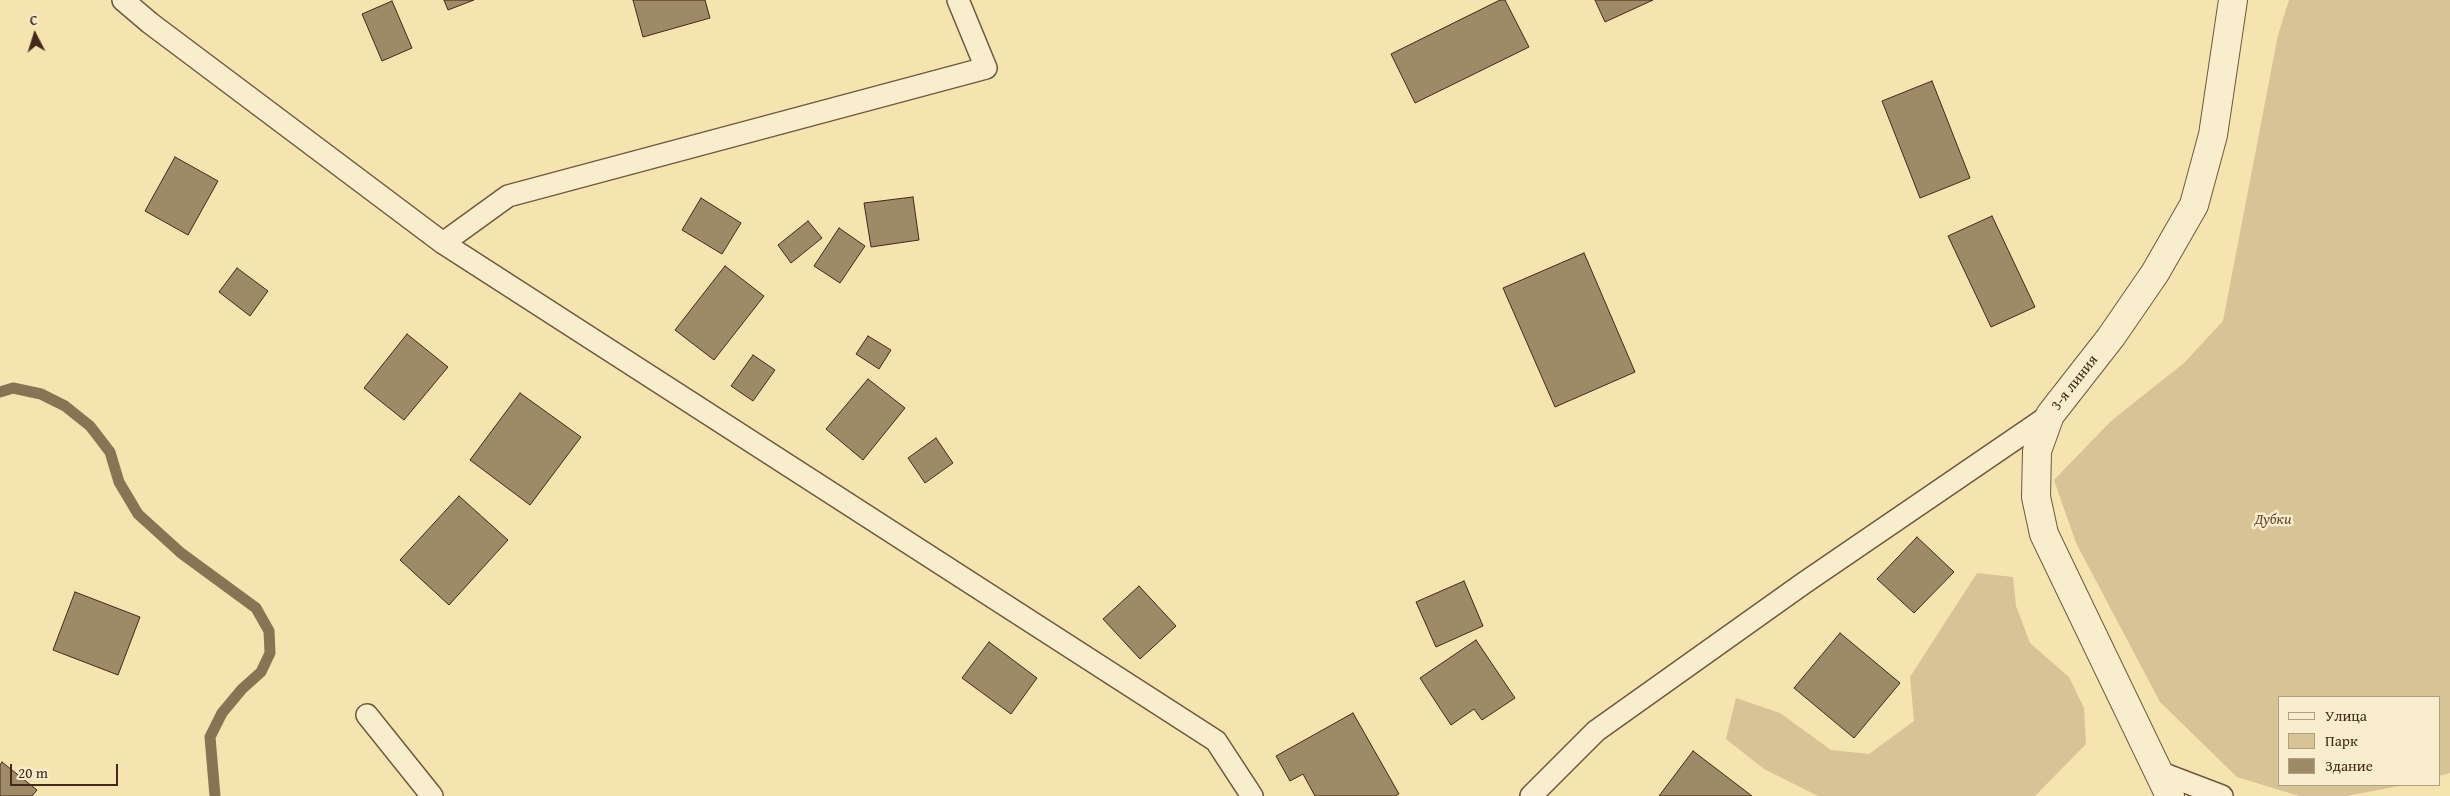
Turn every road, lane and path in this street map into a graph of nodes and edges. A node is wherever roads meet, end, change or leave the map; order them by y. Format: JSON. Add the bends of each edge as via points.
{"nodes":[{"id":1,"x":123,"y":0,"type":"edge"},
{"id":2,"x":958,"y":0,"type":"edge"},
{"id":3,"x":2233,"y":0,"type":"edge"},
{"id":4,"x":443,"y":243,"type":"junction"},
{"id":5,"x":2050,"y":414,"type":"junction"},
{"id":6,"x":368,"y":715,"type":"dead end"},
{"id":7,"x":2164,"y":784,"type":"edge"},
{"id":8,"x":432,"y":796,"type":"edge"},
{"id":9,"x":1252,"y":796,"type":"edge"},
{"id":10,"x":1531,"y":796,"type":"edge"},
{"id":11,"x":2222,"y":796,"type":"edge"}],
"edges":[{"from":1,"to":4,"type":"lane"},
{"from":2,"to":4,"type":"lane","via":[[986,68],[508,196]]},
{"from":3,"to":5,"type":"street","name":"3-я линия","via":[[2213,135],[2194,204],[2127,313]]},
{"from":4,"to":9,"type":"lane","via":[[1216,742]]},
{"from":5,"to":7,"type":"street","name":"3-я линия","via":[[2037,451],[2036,497],[2044,534]]},
{"from":5,"to":10,"type":"lane","via":[[1596,731]]},
{"from":6,"to":8,"type":"lane"},
{"from":7,"to":11,"type":"lane"}]}
